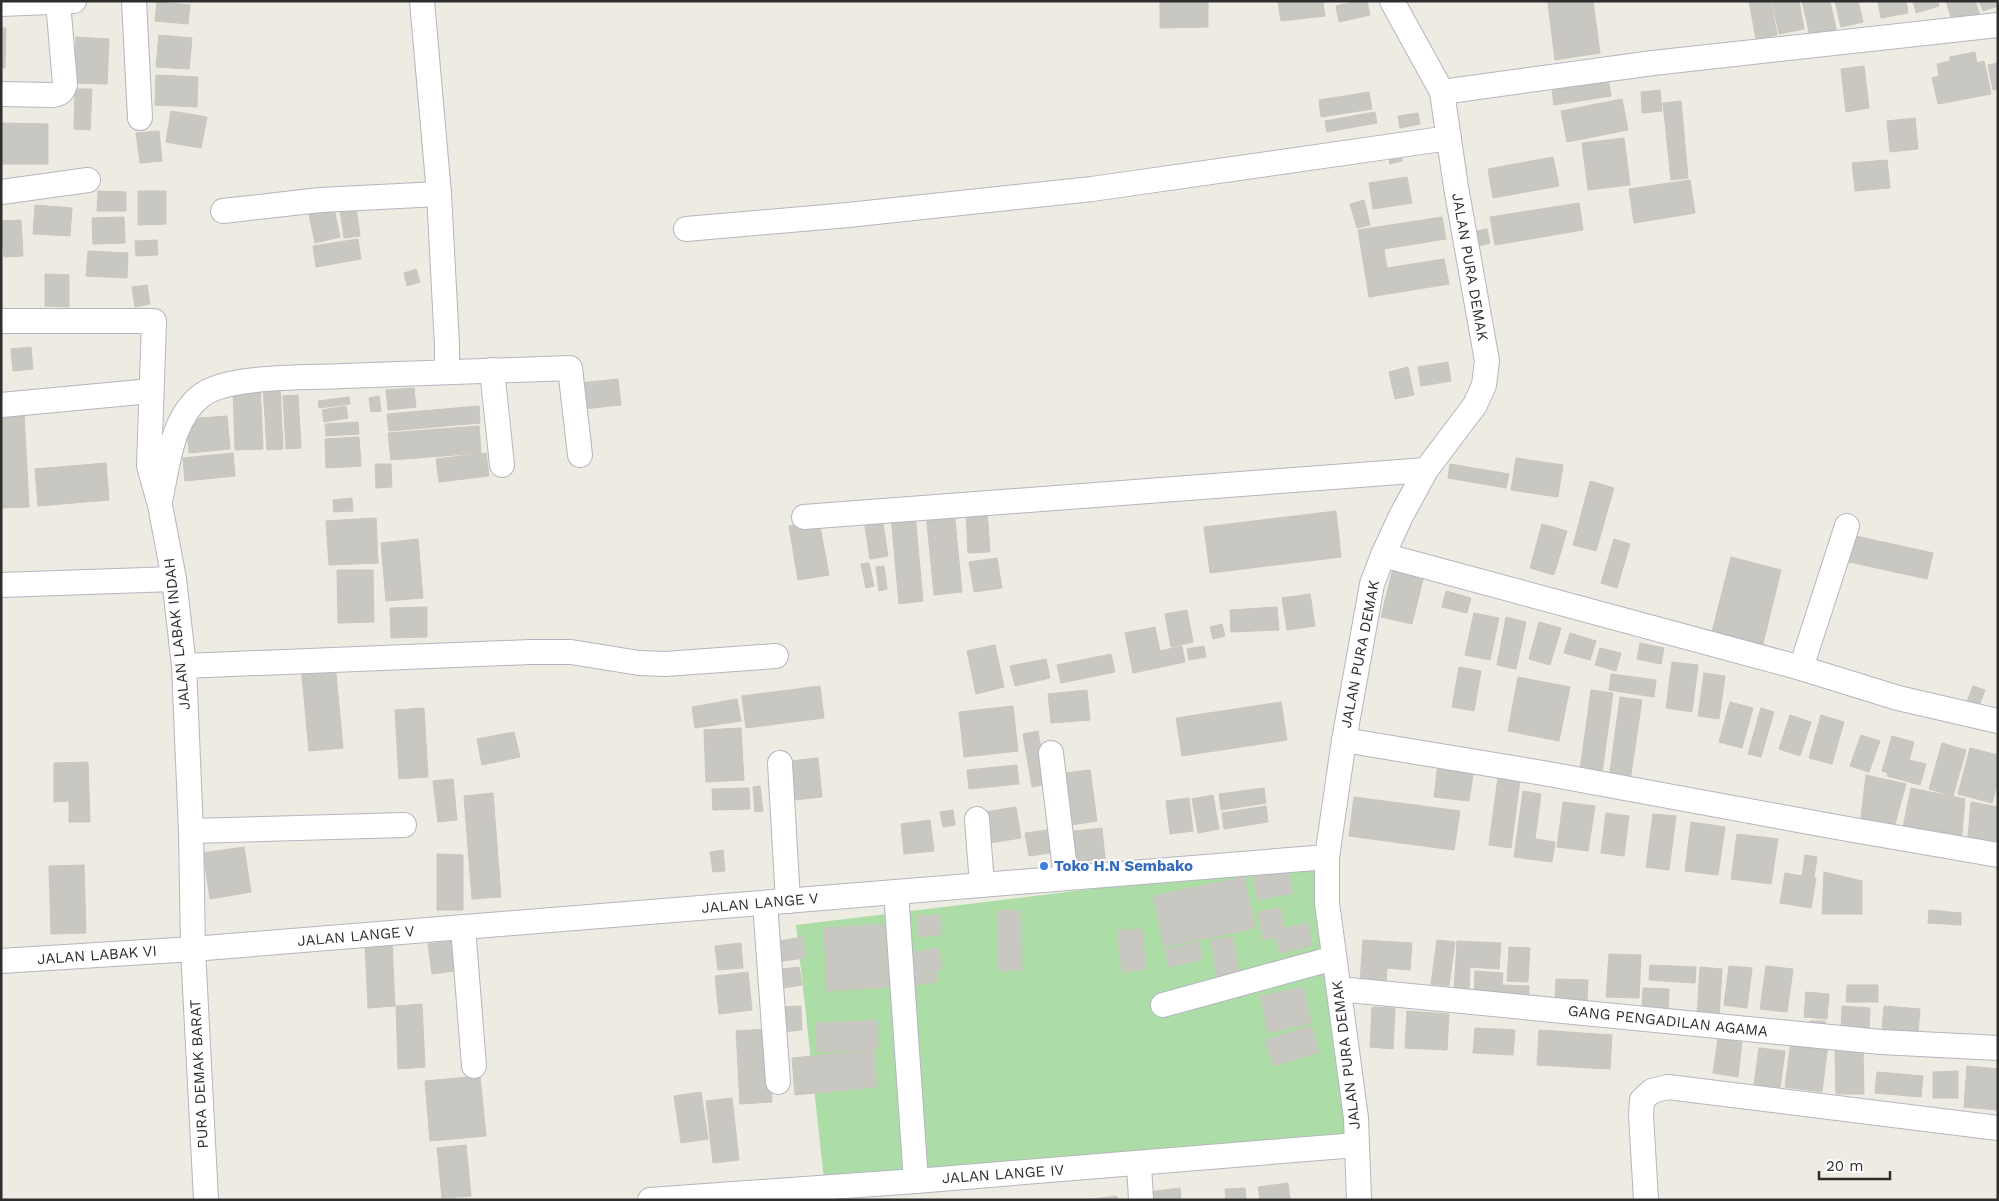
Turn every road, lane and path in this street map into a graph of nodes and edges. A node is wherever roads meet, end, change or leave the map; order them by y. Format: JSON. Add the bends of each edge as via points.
{"nodes":[{"id":1,"x":134,"y":1,"type":"edge"},
{"id":2,"x":422,"y":1,"type":"edge"},
{"id":3,"x":1392,"y":1,"type":"edge"},
{"id":4,"x":66,"y":2,"type":"edge"},
{"id":5,"x":1,"y":4,"type":"edge"},
{"id":6,"x":1998,"y":25,"type":"edge"},
{"id":7,"x":1442,"y":92,"type":"junction"},
{"id":8,"x":1,"y":94,"type":"edge"},
{"id":9,"x":140,"y":118,"type":"dead end"},
{"id":10,"x":1449,"y":138,"type":"junction"},
{"id":11,"x":88,"y":180,"type":"dead end"},
{"id":12,"x":1,"y":192,"type":"edge"},
{"id":13,"x":439,"y":194,"type":"junction"},
{"id":14,"x":223,"y":211,"type":"dead end"},
{"id":15,"x":686,"y":229,"type":"dead end"},
{"id":16,"x":1,"y":321,"type":"edge"},
{"id":17,"x":492,"y":370,"type":"junction"},
{"id":18,"x":447,"y":371,"type":"junction"},
{"id":19,"x":151,"y":392,"type":"junction"},
{"id":20,"x":1,"y":405,"type":"edge"},
{"id":21,"x":580,"y":455,"type":"dead end"},
{"id":22,"x":502,"y":465,"type":"dead end"},
{"id":23,"x":1426,"y":470,"type":"junction"},
{"id":24,"x":160,"y":505,"type":"junction"},
{"id":25,"x":804,"y":517,"type":"dead end"},
{"id":26,"x":1847,"y":526,"type":"dead end"},
{"id":27,"x":1383,"y":554,"type":"junction"},
{"id":28,"x":174,"y":579,"type":"junction"},
{"id":29,"x":1,"y":585,"type":"edge"},
{"id":30,"x":776,"y":656,"type":"dead end"},
{"id":31,"x":184,"y":666,"type":"junction"},
{"id":32,"x":1801,"y":668,"type":"junction"},
{"id":33,"x":1998,"y":721,"type":"edge"},
{"id":34,"x":1344,"y":740,"type":"junction"},
{"id":35,"x":1051,"y":753,"type":"dead end"},
{"id":36,"x":780,"y":762,"type":"dead end"},
{"id":37,"x":977,"y":819,"type":"dead end"},
{"id":38,"x":404,"y":825,"type":"dead end"},
{"id":39,"x":191,"y":830,"type":"junction"},
{"id":40,"x":1998,"y":855,"type":"edge"},
{"id":41,"x":1327,"y":857,"type":"junction"},
{"id":42,"x":1066,"y":878,"type":"junction"},
{"id":43,"x":982,"y":885,"type":"junction"},
{"id":44,"x":896,"y":892,"type":"junction"},
{"id":45,"x":776,"y":902,"type":"junction"},
{"id":46,"x":463,"y":927,"type":"junction"},
{"id":47,"x":193,"y":949,"type":"junction"},
{"id":48,"x":1334,"y":958,"type":"junction"},
{"id":49,"x":1,"y":961,"type":"edge"},
{"id":50,"x":1338,"y":989,"type":"junction"},
{"id":51,"x":1163,"y":1005,"type":"dead end"},
{"id":52,"x":1998,"y":1048,"type":"edge"},
{"id":53,"x":474,"y":1066,"type":"dead end"},
{"id":54,"x":778,"y":1082,"type":"dead end"},
{"id":55,"x":1998,"y":1128,"type":"edge"},
{"id":56,"x":1356,"y":1145,"type":"junction"},
{"id":57,"x":1139,"y":1164,"type":"junction"},
{"id":58,"x":916,"y":1181,"type":"junction"},
{"id":59,"x":206,"y":1200,"type":"edge"},
{"id":60,"x":650,"y":1200,"type":"edge"},
{"id":61,"x":1141,"y":1200,"type":"edge"},
{"id":62,"x":1359,"y":1200,"type":"edge"},
{"id":63,"x":1646,"y":1200,"type":"edge"}],
"edges":[{"from":1,"to":9,"type":"street"},
{"from":2,"to":13,"type":"street"},
{"from":3,"to":7,"type":"street","name":"JALAN PURA DEMAK"},
{"from":4,"to":5,"type":"street"},
{"from":4,"to":8,"type":"street","via":[[63,90],[52,95]]},
{"from":6,"to":7,"type":"street","via":[[1653,62]]},
{"from":7,"to":10,"type":"street","name":"JALAN PURA DEMAK"},
{"from":10,"to":15,"type":"street","via":[[1092,189]]},
{"from":10,"to":23,"type":"street","name":"JALAN PURA DEMAK","via":[[1487,361],[1484,385],[1475,405]]},
{"from":11,"to":12,"type":"street"},
{"from":13,"to":14,"type":"street","via":[[329,199]]},
{"from":13,"to":18,"type":"street"},
{"from":16,"to":19,"type":"street","name":"JALAN LABAK INDAH","via":[[154,321]]},
{"from":17,"to":18,"type":"street"},
{"from":17,"to":21,"type":"street","via":[[570,368]]},
{"from":17,"to":22,"type":"street"},
{"from":18,"to":24,"type":"street","via":[[262,380],[231,383],[210,390],[190,406],[179,424]]},
{"from":19,"to":20,"type":"street"},
{"from":19,"to":24,"type":"street","name":"JALAN LABAK INDAH","via":[[149,466]]},
{"from":23,"to":25,"type":"street"},
{"from":23,"to":27,"type":"street","name":"JALAN PURA DEMAK"},
{"from":24,"to":28,"type":"street","name":"JALAN LABAK INDAH"},
{"from":26,"to":32,"type":"street"},
{"from":27,"to":32,"type":"street"},
{"from":27,"to":34,"type":"street","name":"JALAN PURA DEMAK","via":[[1372,584]]},
{"from":28,"to":29,"type":"street"},
{"from":28,"to":31,"type":"street","name":"JALAN LABAK INDAH"},
{"from":30,"to":31,"type":"street","via":[[665,664],[571,652],[530,652]]},
{"from":31,"to":39,"type":"street","name":"JALAN LABAK INDAH"},
{"from":32,"to":33,"type":"street","via":[[1898,698]]},
{"from":34,"to":40,"type":"street"},
{"from":34,"to":41,"type":"street","name":"JALAN PURA DEMAK"},
{"from":35,"to":42,"type":"street"},
{"from":36,"to":45,"type":"street"},
{"from":37,"to":43,"type":"street"},
{"from":38,"to":39,"type":"street"},
{"from":39,"to":47,"type":"street","name":"JALAN LABAK INDAH"},
{"from":41,"to":42,"type":"street","name":"JALAN LANGE V"},
{"from":41,"to":48,"type":"street","name":"JALAN PURA DEMAK","via":[[1327,904]]},
{"from":42,"to":43,"type":"street","name":"JALAN LANGE V"},
{"from":43,"to":44,"type":"street","name":"JALAN LANGE V"},
{"from":44,"to":45,"type":"street","name":"JALAN LANGE V"},
{"from":44,"to":58,"type":"street"},
{"from":45,"to":46,"type":"street","name":"JALAN LANGE V"},
{"from":45,"to":54,"type":"street"},
{"from":46,"to":47,"type":"street","name":"JALAN LANGE V"},
{"from":46,"to":53,"type":"street"},
{"from":47,"to":49,"type":"street","name":"JALAN LABAK VI"},
{"from":47,"to":59,"type":"street","name":"PURA DEMAK BARAT"},
{"from":48,"to":50,"type":"street","name":"JALAN PURA DEMAK"},
{"from":48,"to":51,"type":"street"},
{"from":50,"to":52,"type":"street","name":"GANG PENGADILAN AGAMA","via":[[1881,1042]]},
{"from":50,"to":56,"type":"street","name":"JALAN PURA DEMAK","via":[[1356,1118]]},
{"from":55,"to":63,"type":"street","via":[[1668,1087],[1652,1091],[1642,1100]]},
{"from":56,"to":57,"type":"street","name":"JALAN LANGE IV"},
{"from":56,"to":62,"type":"street","name":"JALAN PURA DEMAK"},
{"from":57,"to":58,"type":"street","name":"JALAN LANGE IV"},
{"from":57,"to":61,"type":"street"},
{"from":58,"to":60,"type":"street","name":"JALAN LANGE IV"}]}
